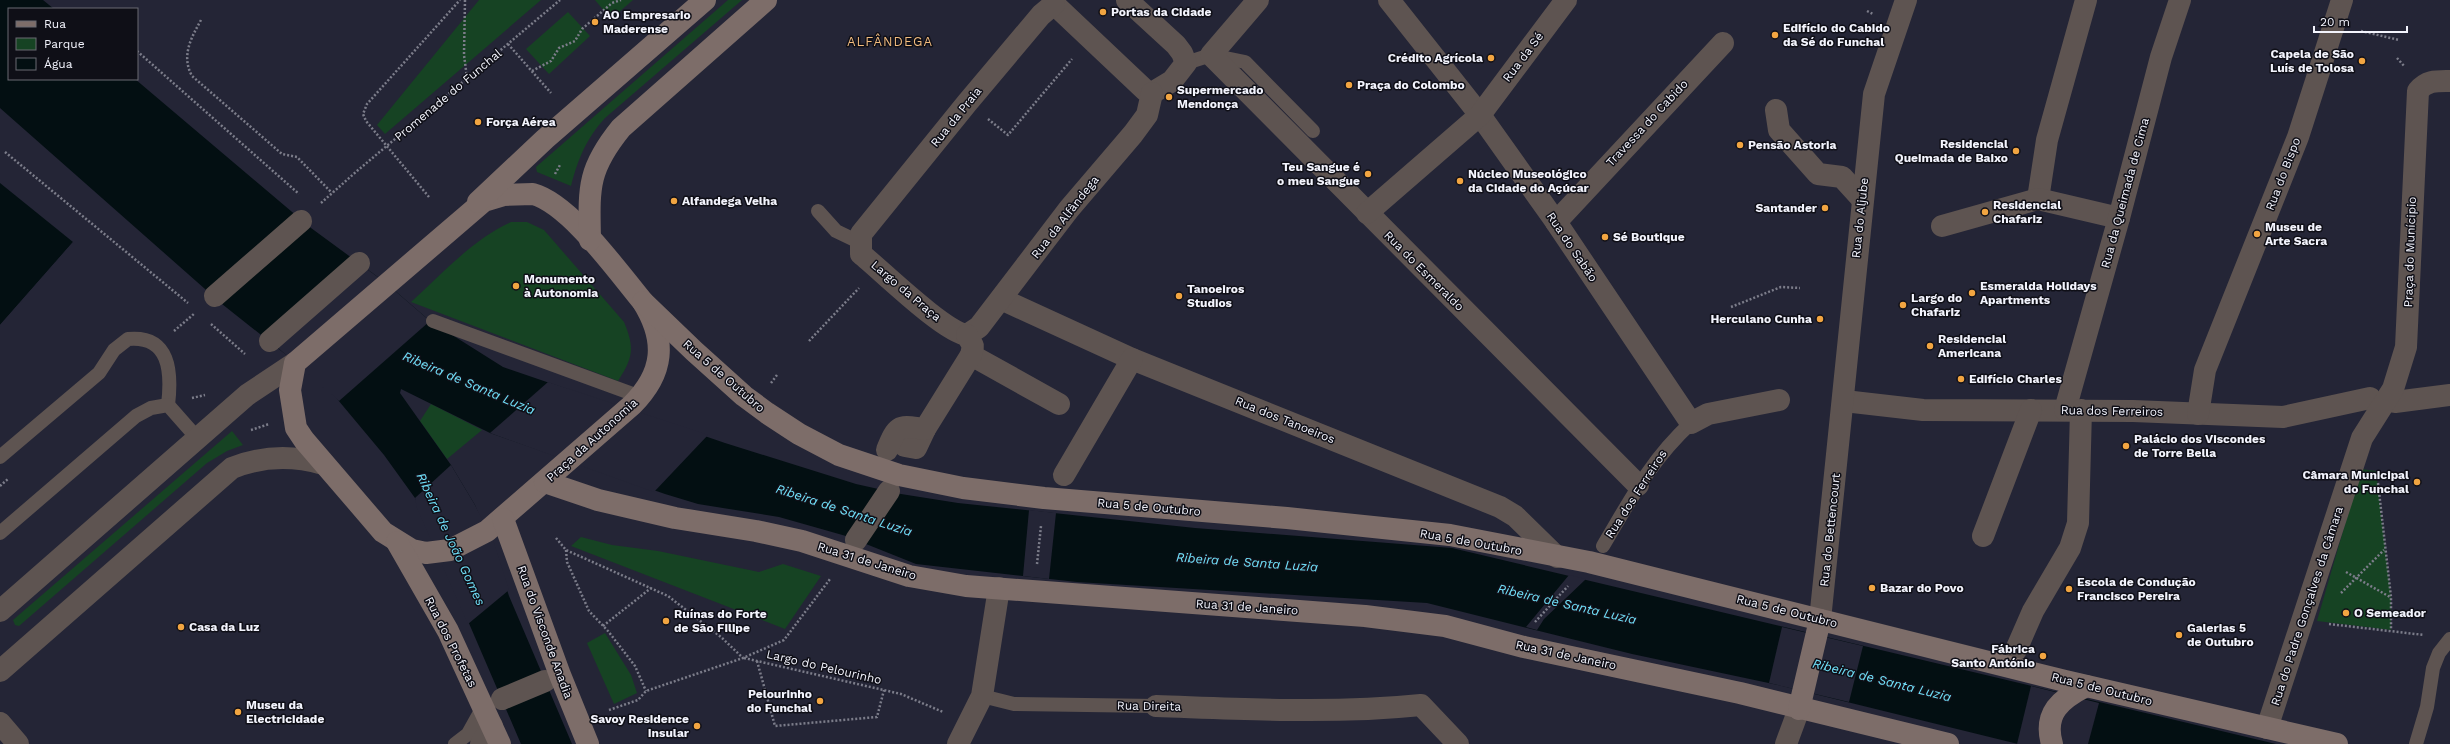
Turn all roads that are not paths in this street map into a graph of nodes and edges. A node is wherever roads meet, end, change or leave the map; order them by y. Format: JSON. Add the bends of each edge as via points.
{"nodes":[{"id":1,"x":705,"y":0,"type":"edge"},
{"id":2,"x":766,"y":0,"type":"edge"},
{"id":3,"x":1258,"y":0,"type":"edge"},
{"id":4,"x":1566,"y":0,"type":"edge"},
{"id":5,"x":1906,"y":0,"type":"edge"},
{"id":6,"x":2086,"y":0,"type":"edge"},
{"id":7,"x":2180,"y":0,"type":"edge"},
{"id":8,"x":2342,"y":0,"type":"edge"},
{"id":9,"x":1054,"y":2,"type":"edge"},
{"id":10,"x":1133,"y":2,"type":"edge"},
{"id":11,"x":1398,"y":3,"type":"edge"},
{"id":12,"x":1723,"y":43,"type":"dead end"},
{"id":13,"x":1211,"y":55,"type":"junction"},
{"id":14,"x":1186,"y":63,"type":"junction"},
{"id":15,"x":2450,"y":81,"type":"edge"},
{"id":16,"x":1152,"y":93,"type":"junction"},
{"id":17,"x":1776,"y":110,"type":"dead end"},
{"id":18,"x":1480,"y":115,"type":"junction"},
{"id":19,"x":1313,"y":132,"type":"dead end"},
{"id":20,"x":1862,"y":199,"type":"junction"},
{"id":21,"x":2038,"y":199,"type":"junction"},
{"id":22,"x":818,"y":211,"type":"dead end"},
{"id":23,"x":1367,"y":213,"type":"junction"},
{"id":24,"x":466,"y":214,"type":"junction"},
{"id":25,"x":308,"y":215,"type":"road end"},
{"id":26,"x":2119,"y":218,"type":"junction"},
{"id":27,"x":1556,"y":222,"type":"junction"},
{"id":28,"x":1942,"y":226,"type":"dead end"},
{"id":29,"x":861,"y":238,"type":"junction"},
{"id":30,"x":590,"y":240,"type":"junction"},
{"id":31,"x":359,"y":263,"type":"dead end"},
{"id":32,"x":215,"y":296,"type":"road end"},
{"id":33,"x":1001,"y":298,"type":"junction"},
{"id":34,"x":643,"y":302,"type":"junction"},
{"id":35,"x":433,"y":321,"type":"dead end"},
{"id":36,"x":270,"y":341,"type":"dead end"},
{"id":37,"x":969,"y":345,"type":"junction"},
{"id":38,"x":1132,"y":359,"type":"junction"},
{"id":39,"x":295,"y":363,"type":"junction"},
{"id":40,"x":2450,"y":395,"type":"edge"},
{"id":41,"x":2370,"y":398,"type":"dead end"},
{"id":42,"x":1778,"y":400,"type":"dead end"},
{"id":43,"x":637,"y":401,"type":"junction"},
{"id":44,"x":1853,"y":402,"type":"dead end"},
{"id":45,"x":2396,"y":402,"type":"dead end"},
{"id":46,"x":1059,"y":404,"type":"dead end"},
{"id":47,"x":168,"y":405,"type":"junction"},
{"id":48,"x":2031,"y":410,"type":"junction"},
{"id":49,"x":2073,"y":410,"type":"junction"},
{"id":50,"x":2198,"y":414,"type":"junction"},
{"id":51,"x":1691,"y":423,"type":"junction"},
{"id":52,"x":2362,"y":438,"type":"joint"},
{"id":53,"x":198,"y":439,"type":"junction"},
{"id":54,"x":1839,"y":441,"type":"joint"},
{"id":55,"x":895,"y":445,"type":"dead end"},
{"id":56,"x":0,"y":458,"type":"edge"},
{"id":57,"x":323,"y":464,"type":"junction"},
{"id":58,"x":1064,"y":475,"type":"dead end"},
{"id":59,"x":545,"y":482,"type":"junction"},
{"id":60,"x":1638,"y":485,"type":"junction"},
{"id":61,"x":889,"y":491,"type":"dead end"},
{"id":62,"x":495,"y":525,"type":"junction"},
{"id":63,"x":0,"y":533,"type":"edge"},
{"id":64,"x":1983,"y":536,"type":"dead end"},
{"id":65,"x":856,"y":540,"type":"dead end"},
{"id":66,"x":397,"y":542,"type":"junction"},
{"id":67,"x":1602,"y":546,"type":"dead end"},
{"id":68,"x":1557,"y":557,"type":"junction"},
{"id":69,"x":999,"y":588,"type":"junction"},
{"id":70,"x":1,"y":608,"type":"edge"},
{"id":71,"x":1819,"y":628,"type":"junction"},
{"id":72,"x":2450,"y":639,"type":"edge"},
{"id":73,"x":2016,"y":650,"type":"dead end"},
{"id":74,"x":0,"y":671,"type":"edge"},
{"id":75,"x":545,"y":681,"type":"dead end"},
{"id":76,"x":2077,"y":691,"type":"junction"},
{"id":77,"x":982,"y":696,"type":"junction"},
{"id":78,"x":1801,"y":700,"type":"junction"},
{"id":79,"x":1156,"y":706,"type":"joint"},
{"id":80,"x":494,"y":719,"type":"edge"},
{"id":81,"x":0,"y":723,"type":"edge"},
{"id":82,"x":2267,"y":728,"type":"junction"},
{"id":83,"x":18,"y":744,"type":"edge"},
{"id":84,"x":455,"y":744,"type":"edge"},
{"id":85,"x":480,"y":744,"type":"edge"},
{"id":86,"x":588,"y":744,"type":"edge"},
{"id":87,"x":958,"y":744,"type":"edge"},
{"id":88,"x":1458,"y":744,"type":"edge"},
{"id":89,"x":1786,"y":744,"type":"edge"},
{"id":90,"x":1948,"y":744,"type":"edge"},
{"id":91,"x":2052,"y":744,"type":"edge"},
{"id":92,"x":2337,"y":744,"type":"edge"},
{"id":93,"x":2416,"y":744,"type":"edge"}],
"edges":[{"from":1,"to":24,"type":"main road","via":[[539,144]]},
{"from":2,"to":30,"type":"main road","via":[[621,128],[604,150],[591,183]]},
{"from":3,"to":13,"type":"street"},
{"from":4,"to":18,"type":"street","name":"Rua da Sé"},
{"from":5,"to":20,"type":"street","name":"Rua do Aljube","via":[[1874,94]]},
{"from":6,"to":21,"type":"street","via":[[2049,132]]},
{"from":7,"to":26,"type":"street","name":"Rua da Queimada de Cima","via":[[2161,57]]},
{"from":8,"to":50,"type":"street","name":"Rua do Bispo","via":[[2298,137],[2205,370]]},
{"from":9,"to":16,"type":"street","via":[[1145,90]]},
{"from":9,"to":29,"type":"street","name":"Rua da Praia","via":[[967,103]]},
{"from":10,"to":14,"type":"street","via":[[1176,45]]},
{"from":11,"to":18,"type":"street","name":"Rua do Sabão"},
{"from":12,"to":27,"type":"street","name":"Travessa do Cabido"},
{"from":13,"to":14,"type":"lane"},
{"from":13,"to":19,"type":"lane","via":[[1244,62]]},
{"from":13,"to":23,"type":"street","name":"Rua do Esmeraldo"},
{"from":14,"to":16,"type":"street","via":[[1172,81]]},
{"from":15,"to":52,"type":"street","name":"Praça do Munícipio","via":[[2423,84],[2418,91],[2406,347],[2393,389]]},
{"from":16,"to":33,"type":"street","name":"Rua da Alfândega","via":[[1147,115],[1069,209]]},
{"from":17,"to":20,"type":"street","via":[[1779,130],[1818,174],[1842,177]]},
{"from":18,"to":23,"type":"street","name":"Rua da Sé"},
{"from":18,"to":27,"type":"street","name":"Rua do Sabão"},
{"from":20,"to":54,"type":"street","name":"Rua do Aljube"},
{"from":21,"to":26,"type":"street"},
{"from":21,"to":28,"type":"street"},
{"from":22,"to":29,"type":"lane","via":[[836,231]]},
{"from":23,"to":60,"type":"street","name":"Rua do Esmeraldo"},
{"from":24,"to":30,"type":"main road","name":"Praça da Autonomia","via":[[484,201],[497,197],[532,194],[545,198],[564,212]]},
{"from":24,"to":39,"type":"main road","name":"Praça da Autonomia"},
{"from":25,"to":32,"type":"street"},
{"from":26,"to":49,"type":"street","name":"Rua da Queimada de Cima"},
{"from":27,"to":51,"type":"street","name":"Rua do Sabão"},
{"from":29,"to":37,"type":"street","name":"Largo da Praça","via":[[862,254]]},
{"from":30,"to":34,"type":"main road","name":"Praça da Autonomia"},
{"from":31,"to":36,"type":"street"},
{"from":33,"to":37,"type":"street","name":"Rua da Alfândega"},
{"from":33,"to":38,"type":"street","name":"Rua dos Tanoeiros"},
{"from":34,"to":43,"type":"main road","name":"Praça da Autonomia","via":[[653,318],[658,335],[660,361],[651,384]]},
{"from":34,"to":68,"type":"main road","name":"Rua 5 de Outubro","via":[[699,356],[767,413],[840,455],[899,475],[963,488],[1037,497],[1450,535]]},
{"from":35,"to":43,"type":"lane"},
{"from":37,"to":46,"type":"street","name":"Largo da Praça"},
{"from":37,"to":55,"type":"street","name":"Rua da Alfândega","via":[[925,429],[902,427],[892,436]]},
{"from":38,"to":58,"type":"street"},
{"from":38,"to":68,"type":"street","name":"Rua dos Tanoeiros","via":[[1500,507],[1515,516]]},
{"from":39,"to":53,"type":"street","via":[[247,395]]},
{"from":39,"to":57,"type":"main road","name":"Praça da Autonomia","via":[[290,390],[296,428]]},
{"from":40,"to":45,"type":"street"},
{"from":41,"to":50,"type":"street","name":"Rua dos Ferreiros","via":[[2282,417]]},
{"from":42,"to":51,"type":"street","name":"Rua dos Ferreiros","via":[[1708,414]]},
{"from":43,"to":59,"type":"main road","name":"Praça da Autonomia"},
{"from":44,"to":48,"type":"street","name":"Rua dos Ferreiros","via":[[1922,410]]},
{"from":47,"to":53,"type":"lane"},
{"from":47,"to":56,"type":"lane","via":[[170,376],[166,358],[158,345],[152,341],[136,339],[121,343],[99,372]]},
{"from":47,"to":63,"type":"lane","via":[[151,408],[136,416]]},
{"from":48,"to":49,"type":"street","name":"Rua dos Ferreiros"},
{"from":48,"to":64,"type":"street"},
{"from":49,"to":50,"type":"street","name":"Rua dos Ferreiros"},
{"from":49,"to":73,"type":"street","name":"Rua da Queimada de Cima","via":[[2078,523],[2070,548],[2033,611]]},
{"from":51,"to":60,"type":"lane","name":"Rua dos Ferreiros","via":[[1667,445]]},
{"from":52,"to":82,"type":"street","name":"Rua do Padre Gonçalves da Câmara"},
{"from":53,"to":70,"type":"street"},
{"from":54,"to":71,"type":"street","name":"Rua do Bettencourt"},
{"from":57,"to":66,"type":"main road","name":"Praça da Autonomia","via":[[383,532]]},
{"from":57,"to":74,"type":"street","via":[[289,457],[259,459],[232,468]]},
{"from":59,"to":62,"type":"main road","name":"Praça da Autonomia"},
{"from":59,"to":69,"type":"main road","name":"Rua 31 de Janeiro","via":[[598,500],[644,511],[802,541],[909,576],[966,586]]},
{"from":60,"to":67,"type":"lane","name":"Rua dos Ferreiros"},
{"from":61,"to":65,"type":"street"},
{"from":62,"to":66,"type":"main road","name":"Praça da Autonomia","via":[[450,550],[433,553],[412,550]]},
{"from":62,"to":86,"type":"main road","name":"Rua do Visconde Anadia"},
{"from":66,"to":80,"type":"main road","name":"Rua dos Profetas"},
{"from":68,"to":71,"type":"main road","name":"Rua 5 de Outubro","via":[[1589,562]]},
{"from":69,"to":77,"type":"street"},
{"from":69,"to":78,"type":"main road","name":"Rua 31 de Janeiro","via":[[1365,616],[1445,626],[1524,647],[1740,693]]},
{"from":71,"to":76,"type":"main road","name":"Rua 5 de Outubro"},
{"from":71,"to":78,"type":"main road"},
{"from":72,"to":93,"type":"lane","via":[[2439,653],[2433,668],[2427,707]]},
{"from":75,"to":80,"type":"street"},
{"from":76,"to":82,"type":"main road","name":"Rua 5 de Outubro"},
{"from":76,"to":91,"type":"main road","via":[[2059,703],[2050,724]]},
{"from":77,"to":79,"type":"lane","name":"Rua Direita","via":[[1014,704]]},
{"from":77,"to":87,"type":"street"},
{"from":78,"to":89,"type":"street"},
{"from":78,"to":90,"type":"main road","name":"Rua 31 de Janeiro"},
{"from":79,"to":88,"type":"street","name":"Rua Direita","via":[[1378,710],[1421,705]]},
{"from":80,"to":84,"type":"lane"},
{"from":80,"to":85,"type":"street"},
{"from":81,"to":83,"type":"street"},
{"from":82,"to":92,"type":"main road","name":"Rua 5 de Outubro"}]}
